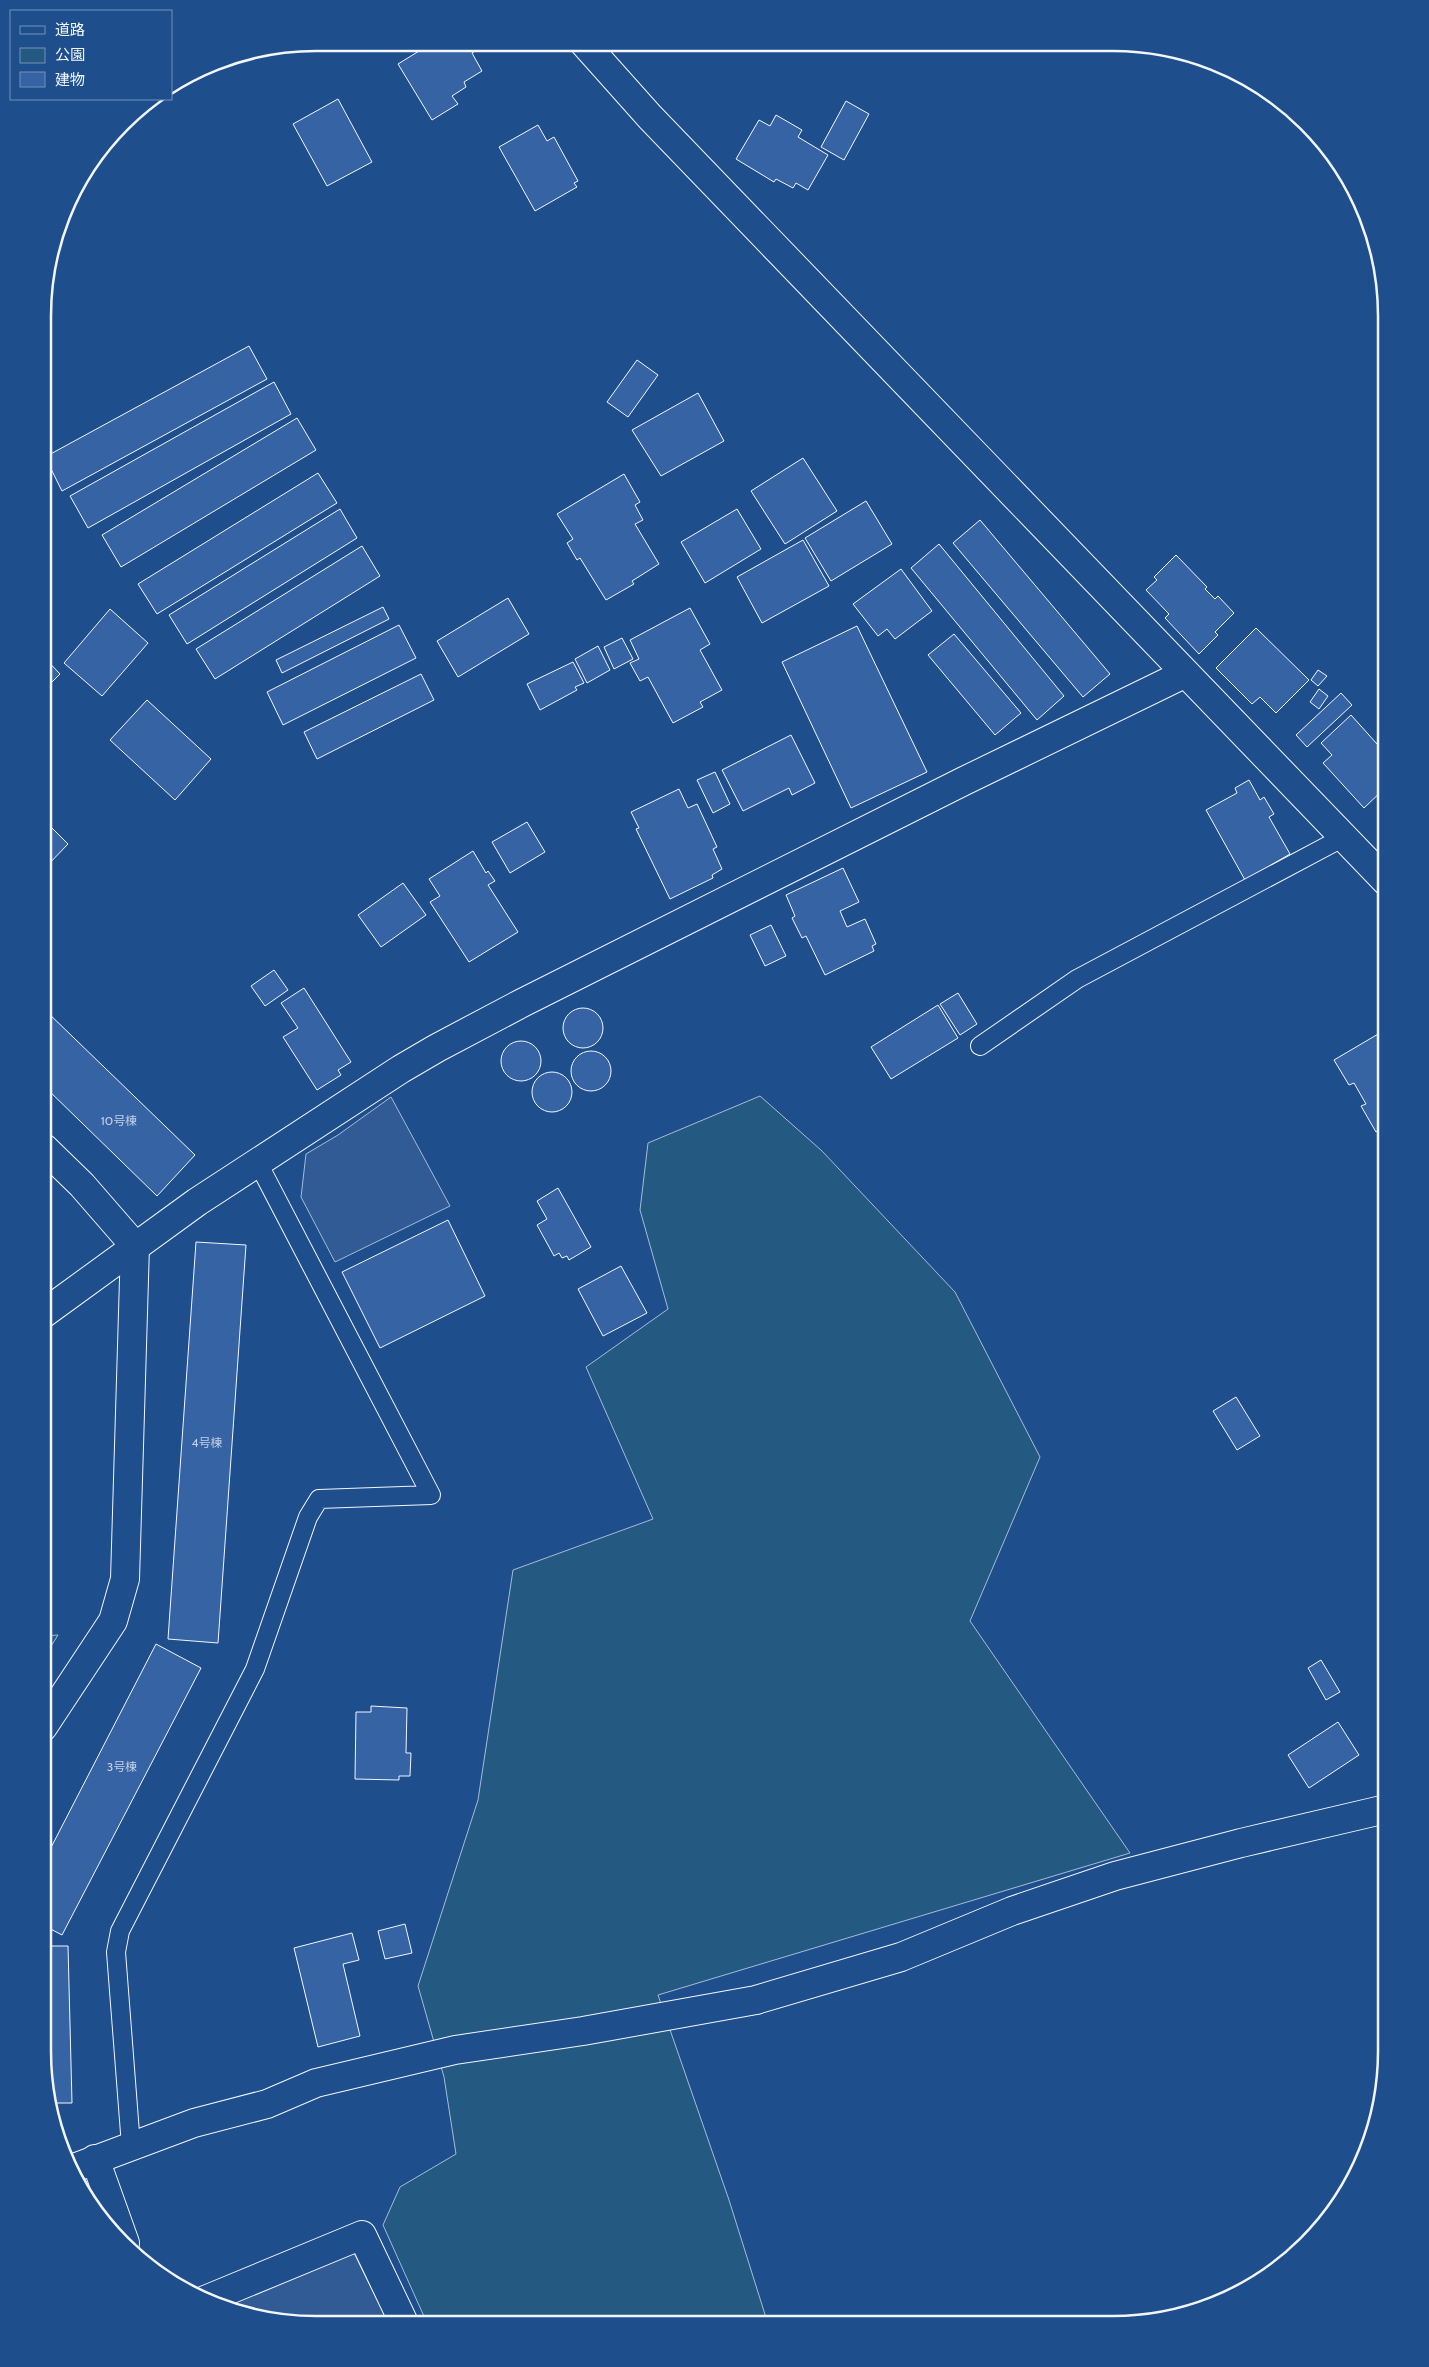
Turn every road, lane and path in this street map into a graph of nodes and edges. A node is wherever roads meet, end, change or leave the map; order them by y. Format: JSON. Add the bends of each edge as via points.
{"nodes":[{"id":1,"x":591,"y":51,"type":"edge"},
{"id":2,"x":1184,"y":674,"type":"junction"},
{"id":3,"x":1344,"y":838,"type":"junction"},
{"id":4,"x":1378,"y":873,"type":"edge"},
{"id":5,"x":980,"y":1046,"type":"dead end"},
{"id":6,"x":51,"y":1155,"type":"edge"},
{"id":7,"x":258,"y":1164,"type":"junction"},
{"id":8,"x":135,"y":1246,"type":"junction"},
{"id":9,"x":51,"y":1309,"type":"edge"},
{"id":10,"x":51,"y":1715,"type":"edge"},
{"id":11,"x":1378,"y":1811,"type":"edge"},
{"id":12,"x":130,"y":2146,"type":"junction"},
{"id":13,"x":83,"y":2164,"type":"edge"},
{"id":14,"x":113,"y":2220,"type":"edge"},
{"id":15,"x":215,"y":2296,"type":"edge"},
{"id":16,"x":401,"y":2316,"type":"edge"}],
"edges":[{"from":1,"to":2,"type":"street","via":[[650,117]]},
{"from":2,"to":3,"type":"street"},
{"from":2,"to":7,"type":"street","via":[[964,781],[471,1030],[401,1069]]},
{"from":3,"to":4,"type":"street"},
{"from":3,"to":5,"type":"lane","via":[[1076,979]]},
{"from":6,"to":8,"type":"street"},
{"from":7,"to":8,"type":"street"},
{"from":7,"to":12,"type":"lane","via":[[431,1495],[319,1499],[308,1517],[255,1669],[120,1931],[116,1952]]},
{"from":8,"to":9,"type":"street"},
{"from":8,"to":10,"type":"street","via":[[125,1579],[113,1621]]},
{"from":11,"to":12,"type":"street","via":[[1115,1876],[1012,1912],[901,1957],[756,2000],[455,2050],[316,2082],[268,2104],[194,2123]]},
{"from":12,"to":13,"type":"street"},
{"from":13,"to":14,"type":"street"},
{"from":15,"to":16,"type":"street","via":[[362,2235]]}]}
